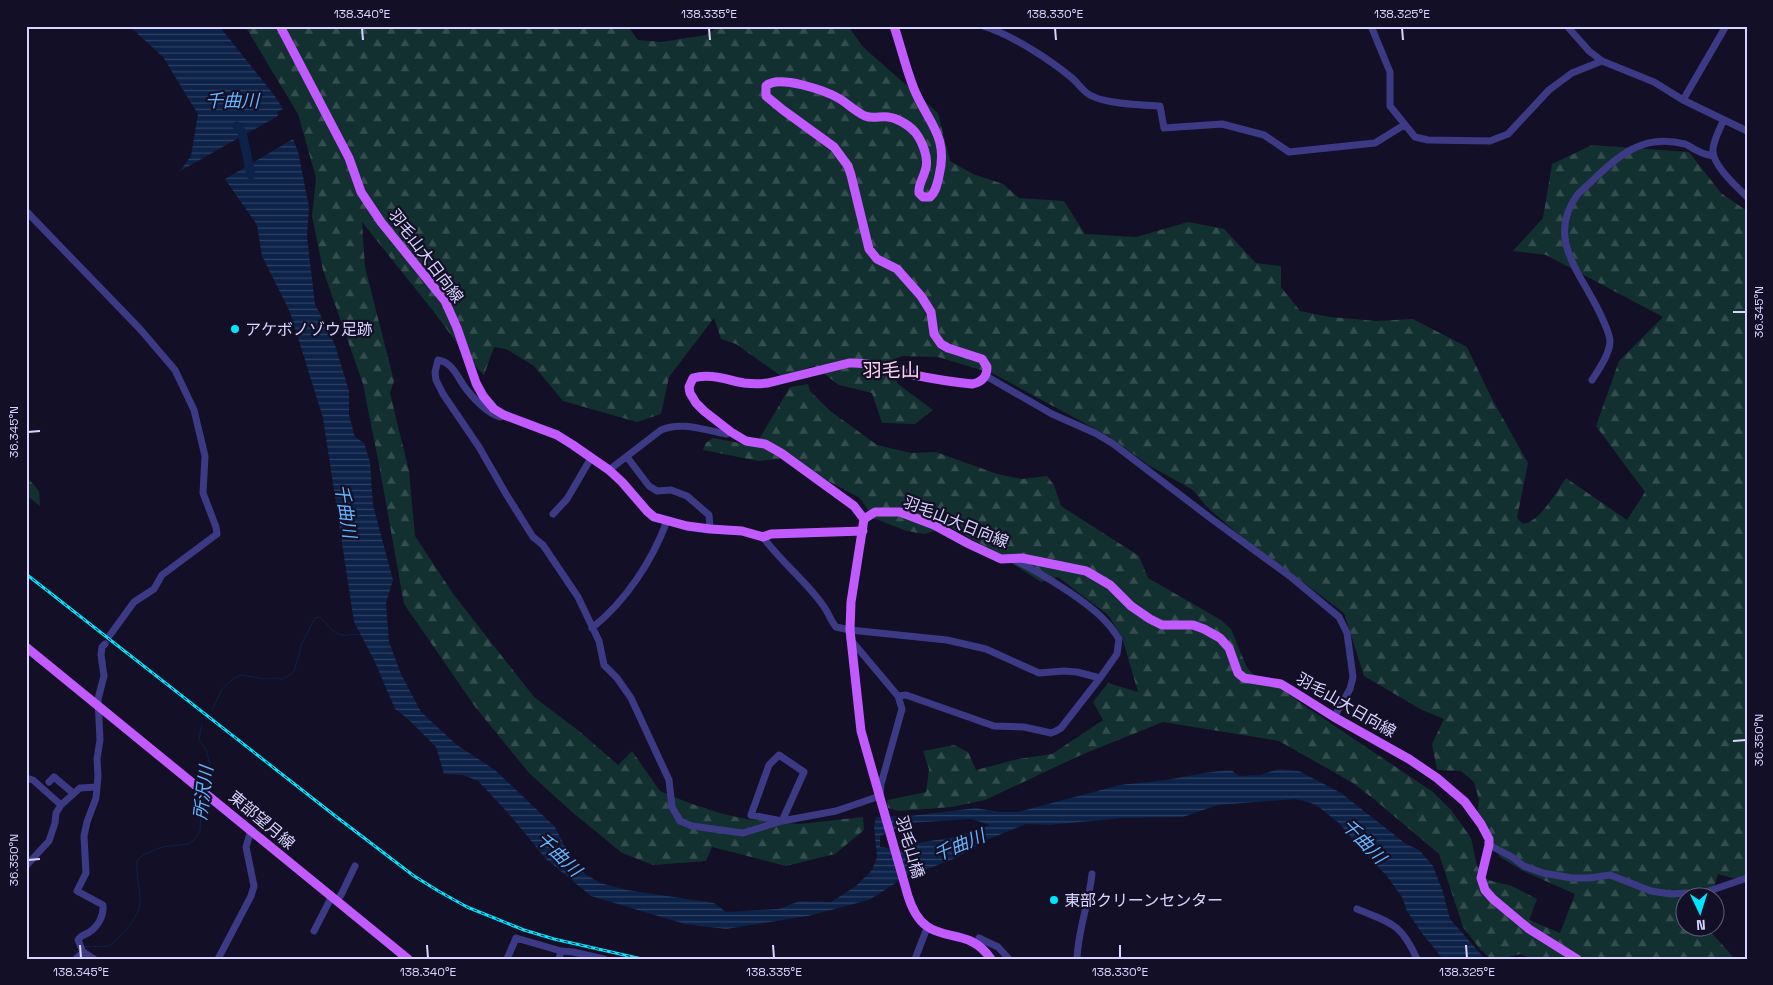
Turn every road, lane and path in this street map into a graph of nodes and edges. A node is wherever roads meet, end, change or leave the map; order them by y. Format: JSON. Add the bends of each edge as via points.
{"nodes":[{"id":1,"x":280,"y":26,"type":"edge"},
{"id":2,"x":894,"y":26,"type":"edge"},
{"id":3,"x":983,"y":26,"type":"edge"},
{"id":4,"x":1371,"y":26,"type":"edge"},
{"id":5,"x":1567,"y":26,"type":"edge"},
{"id":6,"x":1726,"y":26,"type":"edge"},
{"id":7,"x":1602,"y":61,"type":"junction"},
{"id":8,"x":1683,"y":100,"type":"junction"},
{"id":9,"x":1723,"y":120,"type":"junction"},
{"id":10,"x":1404,"y":125,"type":"junction"},
{"id":11,"x":1747,"y":131,"type":"edge"},
{"id":12,"x":1713,"y":156,"type":"junction"},
{"id":13,"x":1747,"y":197,"type":"edge"},
{"id":14,"x":26,"y":211,"type":"edge"},
{"id":15,"x":986,"y":376,"type":"junction"},
{"id":16,"x":1592,"y":380,"type":"dead end"},
{"id":17,"x":504,"y":415,"type":"junction"},
{"id":18,"x":731,"y":432,"type":"junction"},
{"id":19,"x":627,"y":457,"type":"junction"},
{"id":20,"x":590,"y":458,"type":"junction"},
{"id":21,"x":609,"y":470,"type":"junction"},
{"id":22,"x":553,"y":514,"type":"dead end"},
{"id":23,"x":864,"y":519,"type":"junction"},
{"id":24,"x":667,"y":521,"type":"junction"},
{"id":25,"x":710,"y":529,"type":"junction"},
{"id":26,"x":863,"y":531,"type":"junction"},
{"id":27,"x":763,"y":537,"type":"junction"},
{"id":28,"x":1012,"y":560,"type":"junction"},
{"id":29,"x":592,"y":628,"type":"junction"},
{"id":30,"x":850,"y":634,"type":"junction"},
{"id":31,"x":110,"y":635,"type":"dead end"},
{"id":32,"x":105,"y":644,"type":"dead end"},
{"id":33,"x":26,"y":647,"type":"edge"},
{"id":34,"x":1100,"y":678,"type":"junction"},
{"id":35,"x":898,"y":696,"type":"junction"},
{"id":36,"x":97,"y":705,"type":"junction"},
{"id":37,"x":1334,"y":717,"type":"junction"},
{"id":38,"x":26,"y":778,"type":"edge"},
{"id":39,"x":48,"y":782,"type":"dead end"},
{"id":40,"x":96,"y":787,"type":"junction"},
{"id":41,"x":73,"y":793,"type":"junction"},
{"id":42,"x":880,"y":796,"type":"junction"},
{"id":43,"x":61,"y":805,"type":"junction"},
{"id":44,"x":782,"y":821,"type":"junction"},
{"id":45,"x":251,"y":830,"type":"junction"},
{"id":46,"x":1489,"y":845,"type":"junction"},
{"id":47,"x":26,"y":866,"type":"edge"},
{"id":48,"x":355,"y":866,"type":"dead end"},
{"id":49,"x":1092,"y":874,"type":"dead end"},
{"id":50,"x":1747,"y":878,"type":"edge"},
{"id":51,"x":334,"y":898,"type":"junction"},
{"id":52,"x":1357,"y":909,"type":"dead end"},
{"id":53,"x":927,"y":928,"type":"junction"},
{"id":54,"x":314,"y":931,"type":"dead end"},
{"id":55,"x":979,"y":938,"type":"dead end"},
{"id":56,"x":81,"y":949,"type":"junction"},
{"id":57,"x":560,"y":955,"type":"edge"},
{"id":58,"x":76,"y":959,"type":"edge"},
{"id":59,"x":94,"y":959,"type":"edge"},
{"id":60,"x":218,"y":959,"type":"edge"},
{"id":61,"x":408,"y":959,"type":"edge"},
{"id":62,"x":507,"y":959,"type":"edge"},
{"id":63,"x":604,"y":959,"type":"edge"},
{"id":64,"x":915,"y":959,"type":"edge"},
{"id":65,"x":991,"y":959,"type":"edge"},
{"id":66,"x":1009,"y":959,"type":"edge"},
{"id":67,"x":1077,"y":959,"type":"edge"},
{"id":68,"x":1418,"y":959,"type":"edge"},
{"id":69,"x":1577,"y":959,"type":"edge"}],
"edges":[{"from":1,"to":17,"type":"main road","name":"羽毛山大日向線","via":[[349,158],[361,192],[445,301],[476,383],[494,409]]},
{"from":2,"to":15,"type":"main road","via":[[914,88],[941,142],[942,163],[930,197],[919,193],[926,158],[917,135],[909,126],[888,117],[867,117],[830,94],[784,82],[769,83],[766,96],[837,150],[851,175],[869,249],[877,260],[897,269],[921,296],[931,312],[934,334],[942,344],[982,359],[987,367]]},
{"from":3,"to":10,"type":"street","via":[[1042,57],[1092,97],[1160,106],[1164,128],[1222,124],[1264,135],[1288,152],[1375,143]]},
{"from":4,"to":10,"type":"street","via":[[1390,72],[1390,106]]},
{"from":5,"to":7,"type":"street"},
{"from":6,"to":8,"type":"street"},
{"from":7,"to":8,"type":"street","via":[[1654,82]]},
{"from":7,"to":10,"type":"street","via":[[1572,73],[1549,90],[1508,134],[1490,142],[1428,140],[1415,137]]},
{"from":8,"to":9,"type":"street"},
{"from":9,"to":11,"type":"street"},
{"from":9,"to":12,"type":"street","via":[[1712,148]]},
{"from":12,"to":13,"type":"street","via":[[1723,172]]},
{"from":12,"to":16,"type":"street","via":[[1681,143],[1643,143],[1622,155],[1572,202],[1563,228],[1567,250],[1609,334],[1608,349]]},
{"from":14,"to":31,"type":"street","via":[[175,370],[194,410],[205,456],[203,493],[216,534],[162,575],[154,589],[134,602]]},
{"from":15,"to":18,"type":"main road","via":[[972,384],[915,376],[880,365],[849,363],[768,383],[703,376],[693,378],[690,393],[696,404]]},
{"from":15,"to":37,"type":"street","via":[[1052,414],[1112,443],[1291,577],[1339,617],[1346,633],[1353,677]]},
{"from":17,"to":20,"type":"main road","name":"羽毛山大日向線","via":[[557,435]]},
{"from":17,"to":29,"type":"street","via":[[500,418],[494,415],[468,391],[451,366],[444,360],[438,360],[436,380],[443,394],[533,538],[543,545],[578,597]]},
{"from":18,"to":19,"type":"street","via":[[669,427],[660,430]]},
{"from":18,"to":23,"type":"main road","via":[[781,453],[854,506]]},
{"from":19,"to":21,"type":"street"},
{"from":19,"to":25,"type":"street","via":[[649,486],[657,491],[671,490],[688,496],[708,515]]},
{"from":20,"to":21,"type":"main road","name":"羽毛山大日向線"},
{"from":20,"to":22,"type":"street","via":[[567,499]]},
{"from":21,"to":24,"type":"main road","name":"羽毛山大日向線","via":[[646,511]]},
{"from":23,"to":26,"type":"main road","name":"羽毛山橋"},
{"from":23,"to":28,"type":"main road","name":"羽毛山大日向線","via":[[875,512],[900,512],[934,525],[1001,560]]},
{"from":24,"to":25,"type":"main road","name":"羽毛山大日向線"},
{"from":24,"to":29,"type":"street","via":[[659,543],[625,596],[609,615]]},
{"from":25,"to":27,"type":"main road","name":"羽毛山大日向線","via":[[742,531]]},
{"from":26,"to":27,"type":"main road","name":"羽毛山大日向線","via":[[771,534]]},
{"from":26,"to":30,"type":"main road","name":"羽毛山橋","via":[[851,602]]},
{"from":27,"to":30,"type":"street","via":[[822,604],[836,627]]},
{"from":28,"to":34,"type":"street","via":[[1024,564],[1077,598],[1107,622],[1119,639],[1119,646]]},
{"from":28,"to":37,"type":"main road","name":"羽毛山大日向線","via":[[1032,559],[1086,570],[1110,585],[1150,619],[1162,625],[1193,625],[1220,638],[1229,648],[1238,672],[1244,678],[1281,684]]},
{"from":29,"to":44,"type":"street","via":[[599,641],[604,666],[631,698],[670,780],[672,807],[680,821],[692,826],[743,833]]},
{"from":30,"to":34,"type":"street","via":[[947,640],[986,649],[1039,673],[1076,672]]},
{"from":30,"to":35,"type":"street"},
{"from":30,"to":42,"type":"main road","name":"羽毛山橋","via":[[858,714]]},
{"from":32,"to":36,"type":"street","via":[[101,655],[104,676]]},
{"from":33,"to":36,"type":"main road","name":"東部望月線"},
{"from":34,"to":35,"type":"street","via":[[1061,728],[1051,733],[994,726],[906,695]]},
{"from":35,"to":42,"type":"street","via":[[902,709]]},
{"from":36,"to":40,"type":"street","via":[[100,740]]},
{"from":36,"to":45,"type":"main road","name":"東部望月線"},
{"from":37,"to":46,"type":"main road","name":"羽毛山大日向線","via":[[1437,778],[1465,802],[1486,833]]},
{"from":38,"to":43,"type":"street","via":[[33,780]]},
{"from":39,"to":41,"type":"street","via":[[54,777]]},
{"from":40,"to":41,"type":"street","via":[[80,788]]},
{"from":40,"to":56,"type":"street","via":[[96,798],[84,836],[86,873],[77,891],[104,907],[99,922],[78,940]]},
{"from":41,"to":43,"type":"street"},
{"from":42,"to":44,"type":"street","via":[[836,811]]},
{"from":42,"to":53,"type":"main road","name":"羽毛山橋","via":[[915,916]]},
{"from":43,"to":47,"type":"street","via":[[49,841]]},
{"from":44,"to":44,"type":"street","via":[[751,815],[769,765],[780,755],[804,772]]},
{"from":45,"to":51,"type":"main road","name":"東部望月線"},
{"from":45,"to":60,"type":"street","via":[[246,847],[254,886]]},
{"from":46,"to":50,"type":"street","via":[[1524,866],[1543,873],[1572,878],[1610,874],[1651,891],[1671,894],[1706,892]]},
{"from":46,"to":69,"type":"main road","via":[[1481,878],[1485,890],[1529,929]]},
{"from":48,"to":51,"type":"street","via":[[341,895]]},
{"from":49,"to":67,"type":"street"},
{"from":51,"to":54,"type":"street"},
{"from":51,"to":61,"type":"main road","name":"東部望月線"},
{"from":52,"to":68,"type":"street","via":[[1390,923],[1400,931]]},
{"from":53,"to":64,"type":"street"},
{"from":53,"to":65,"type":"main road","via":[[972,942],[984,949]]},
{"from":55,"to":66,"type":"street","via":[[998,947]]},
{"from":56,"to":58,"type":"street"},
{"from":56,"to":59,"type":"street"},
{"from":57,"to":62,"type":"street","via":[[516,938]]},
{"from":57,"to":63,"type":"street","via":[[574,952]]}]}
